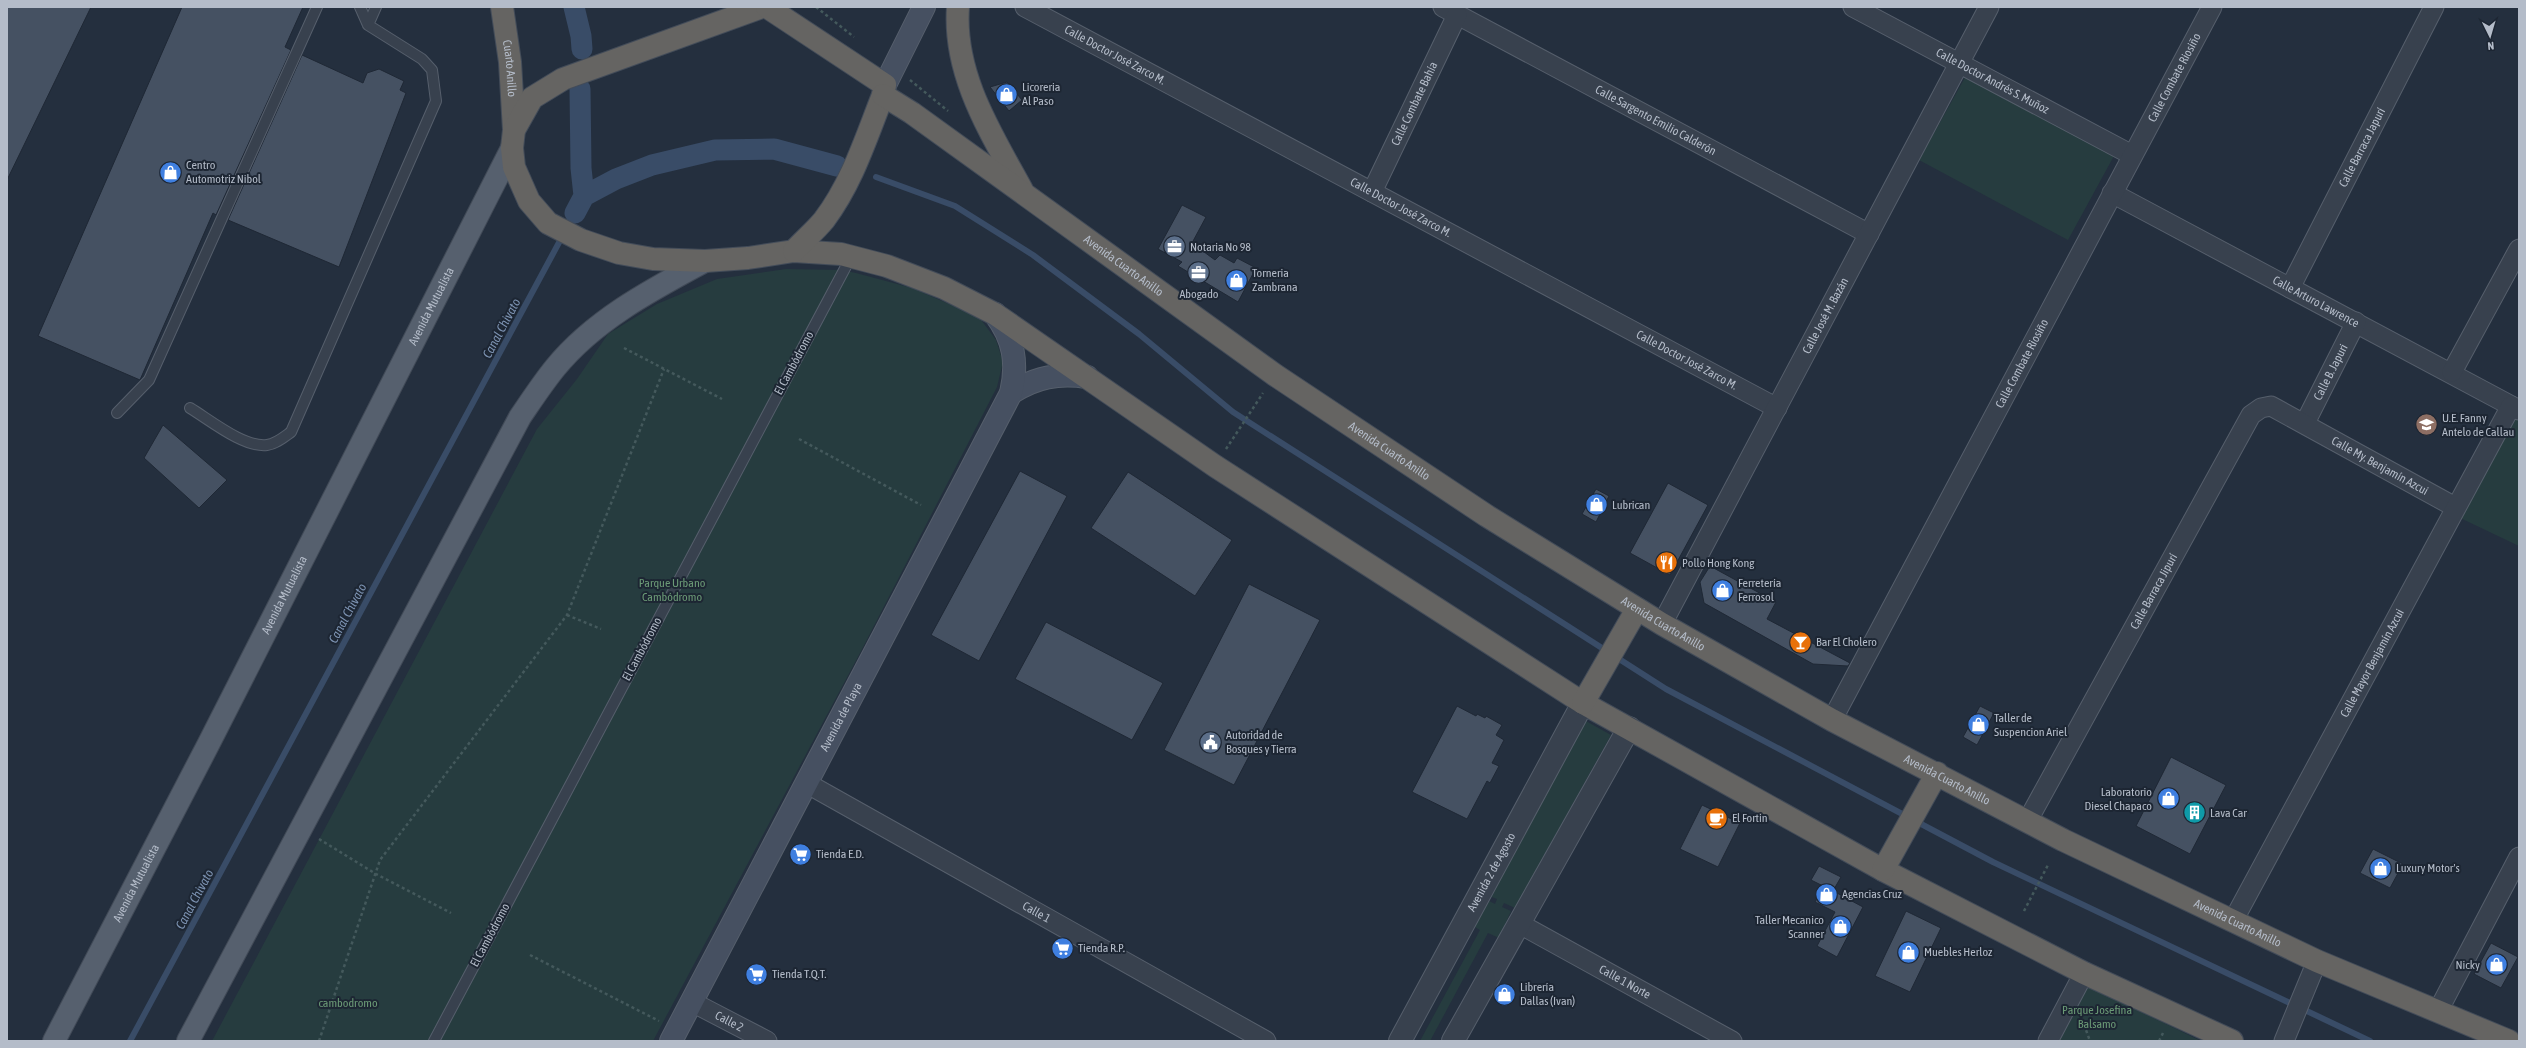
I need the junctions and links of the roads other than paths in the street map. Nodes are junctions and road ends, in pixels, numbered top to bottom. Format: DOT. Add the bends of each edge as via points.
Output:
graph roads {
  1 [pos="317,7"];
  2 [pos="360,7"];
  3 [pos="376,7"];
  4 [pos="502,7"];
  5 [pos="924,7"];
  6 [pos="958,7"];
  7 [pos="1025,7"];
  8 [pos="1853,7"];
  9 [pos="1989,7"];
  10 [pos="2212,7"];
  11 [pos="2434,7"];
  12 [pos="772,8"];
  13 [pos="1450,11"];
  14 [pos="368,25"];
  15 [pos="1960,63"];
  16 [pos="884,90"];
  17 [pos="513,139"];
  18 [pos="2132,155"];
  19 [pos="1372,192"];
  20 [pos="2112,193"];
  21 [pos="1026,196"];
  22 [pos="1869,234"];
  23 [pos="2519,249"];
  24 [pos="794,251"];
  25 [pos="851,257"];
  26 [pos="705,261"];
  27 [pos="2290,288"];
  28 [pos="996,314"];
  29 [pos="2356,322"];
  30 [pos="2452,372"];
  31 [pos="1086,377"];
  32 [pos="1011,393"];
  33 [pos="190,408"];
  34 [pos="1777,408"];
  35 [pos="2515,408"];
  36 [pos="117,413"];
  37 [pos="2305,423"];
  38 [pos="2455,506"];
  39 [pos="1632,618"];
  40 [pos="1662,624"];
  41 [pos="1583,703"];
  42 [pos="1832,720"];
  43 [pos="1628,728"];
  44 [pos="1932,781"];
  45 [pos="808,784"];
  46 [pos="2028,820"];
  47 [pos="2519,857"];
  48 [pos="1888,862"];
  49 [pos="2233,921"];
  50 [pos="1518,923"];
  51 [pos="2317,961"];
  52 [pos="2084,973"];
  53 [pos="692,1002"];
  54 [pos="2438,1011"];
  55 [pos="674,1036"];
  56 [pos="2286,1037"];
  57 [pos="54,1041"];
  58 [pos="188,1041"];
  59 [pos="434,1041"];
  60 [pos="767,1041"];
  61 [pos="1266,1041"];
  62 [pos="1400,1041"];
  63 [pos="1453,1041"];
  64 [pos="1732,1041"];
  65 [pos="2048,1041"];
  66 [pos="2232,1041"];
  67 [pos="2509,1041"];
  1 -- 36 [label="lane" via="149,380"];
  2 -- 14 [label="lane"];
  3 -- 14 [label="lane"];
  4 -- 17 [label="highway, Cuarto Anillo" via="510,62"];
  5 -- 16 [label="main road"];
  6 -- 21 [label="highway" via="960,47 968,84 983,119"];
  7 -- 19 [label="street, Calle Doctor José Zarco M."];
  8 -- 15 [label="street, Calle Doctor Andrés S. Muñoz"];
  9 -- 15 [label="street, Calle José M. Bazán"];
  10 -- 18 [label="street, Calle Combate Riosiño"];
  11 -- 27 [label="street, Calle Barraca Japurí"];
  12 -- 16 [label="highway, Avenida Cuarto Anillo"];
  12 -- 17 [label="highway" via="563,80 532,98"];
  13 -- 19 [label="street, Calle Combate Bahía"];
  13 -- 22 [label="street, Calle Sargento Emilio Calderón"];
  14 -- 33 [label="lane" via="422,59 432,70 436,102 291,432 281,440 268,445 251,444"];
  15 -- 18 [label="street, Calle Doctor Andrés S. Muñoz"];
  15 -- 22 [label="street, Calle José M. Bazán"];
  16 -- 21 [label="highway, Avenida Cuarto Anillo"];
  16 -- 24 [label="highway" via="844,189 823,221"];
  17 -- 26 [label="highway, Cuarto Anillo" via="514,167 520,184 529,202 548,223 580,240 619,253 653,260"];
  17 -- 57 [label="main road, Avenida Mutualista" via="208,745"];
  18 -- 20 [label="street, Calle Combate Riosiño"];
  19 -- 34 [label="street, Calle Doctor José Zarco M."];
  20 -- 27 [label="street, Calle Arturo Lawrence"];
  20 -- 42 [label="street, Calle Combate Riosiño"];
  21 -- 39 [label="highway, Avenida Cuarto Anillo" via="1275,374"];
  22 -- 34 [label="street, Calle José M. Bazán"];
  23 -- 30 [label="street"];
  24 -- 25 [label="highway"];
  24 -- 26 [label="highway, Cuarto Anillo"];
  25 -- 28 [label="highway" via="887,266 944,288"];
  25 -- 59 [label="lane, El Cambódromo"];
  26 -- 58 [label="main road" via="640,296 599,325 556,367 520,417"];
  27 -- 29 [label="street, Calle Arturo Lawrence"];
  28 -- 31 [label="highway"];
  28 -- 32 [label="main road, Avenida de Playa" via="1010,338 1014,351"];
  29 -- 30 [label="street, Calle Arturo Lawrence"];
  29 -- 37 [label="street, Calle B. Japuri"];
  30 -- 35 [label="street, Calle Arturo Lawrence"];
  31 -- 32 [label="main road" via="1050,376 1024,384"];
  31 -- 41 [label="highway" via="1214,466"];
  32 -- 45 [label="main road, Avenida de Playa"];
  34 -- 40 [label="street, Calle José M. Bazán"];
  35 -- 38 [label="street, Calle Mayor Benjamín Azcui"];
  37 -- 38 [label="street, Calle My. Benjamín Azcui"];
  37 -- 46 [label="street, Calle Barraca Jipurí" via="2271,406 2261,408 2251,415"];
  38 -- 49 [label="street, Calle Mayor Benjamín Azcui"];
  39 -- 40 [label="highway, Avenida Cuarto Anillo"];
  39 -- 41 [label="highway"];
  40 -- 42 [label="highway, Avenida Cuarto Anillo"];
  41 -- 43 [label="highway"];
  41 -- 62 [label="street, Avenida 2 de Agosto"];
  42 -- 44 [label="highway, Avenida Cuarto Anillo"];
  43 -- 48 [label="highway"];
  43 -- 50 [label="street"];
  44 -- 46 [label="highway, Avenida Cuarto Anillo"];
  44 -- 48 [label="highway"];
  45 -- 53 [label="main road, Avenida de Playa"];
  45 -- 61 [label="street, Calle 1"];
  46 -- 49 [label="highway, Avenida Cuarto Anillo" via="2063,840"];
  47 -- 54 [label="street"];
  48 -- 52 [label="highway"];
  49 -- 51 [label="highway, Avenida Cuarto Anillo"];
  50 -- 63 [label="street"];
  50 -- 64 [label="street, Calle 1 Norte"];
  51 -- 54 [label="highway, Avenida Cuarto Anillo"];
  51 -- 56 [label="street"];
  52 -- 65 [label="street"];
  52 -- 66 [label="highway"];
  53 -- 55 [label="main road, Avenida de Playa"];
  53 -- 60 [label="street, Calle 2"];
  54 -- 67 [label="highway, Avenida Cuarto Anillo"];
}
